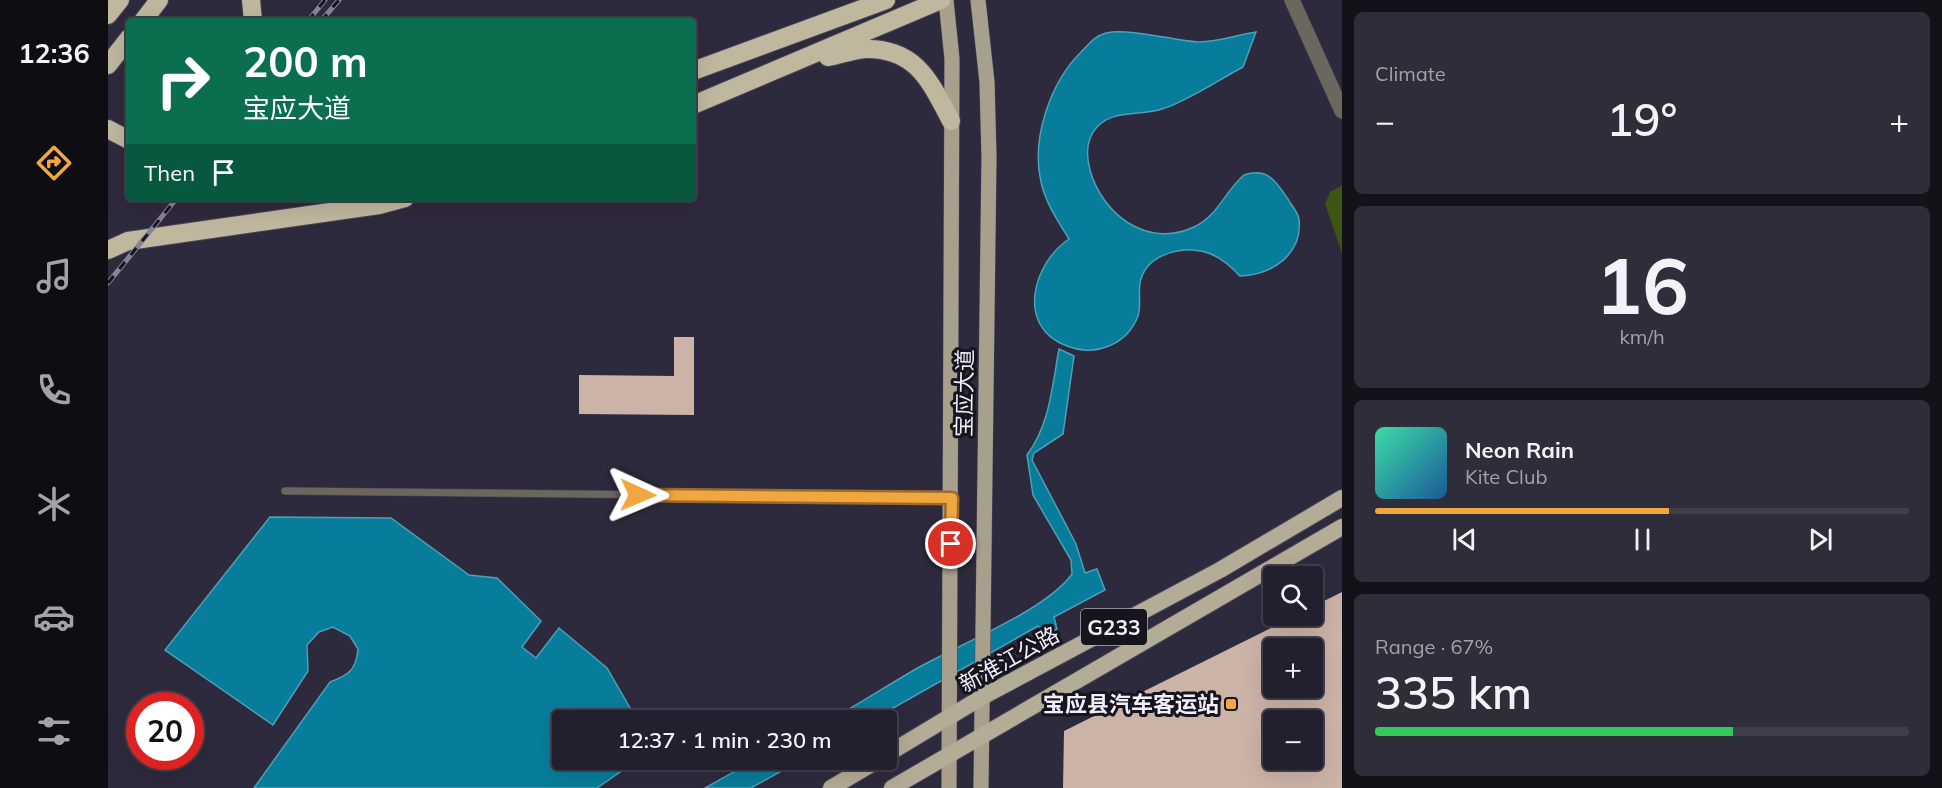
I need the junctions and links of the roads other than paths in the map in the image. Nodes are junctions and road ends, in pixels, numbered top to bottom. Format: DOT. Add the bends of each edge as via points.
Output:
graph roads {
  1 [pos="120,0"];
  2 [pos="159,0"];
  3 [pos="250,0"];
  4 [pos="941,0"];
  5 [pos="946,0"];
  6 [pos="978,0"];
  7 [pos="1292,0"];
  8 [pos="878,2"];
  9 [pos="108,15"];
  10 [pos="145,18"];
  11 [pos="253,18"];
  12 [pos="126,42"];
  13 [pos="791,63"];
  14 [pos="108,65"];
  15 [pos="696,70"];
  16 [pos="696,104"];
  17 [pos="1342,111"];
  18 [pos="108,117"];
  19 [pos="951,121"];
  20 [pos="126,126"];
  21 [pos="108,129"];
  22 [pos="126,138"];
  23 [pos="395,201"];
  24 [pos="108,250"];
  25 [pos="285,491"];
  26 [pos="952,498"];
  27 [pos="1342,498"];
  28 [pos="1342,527"];
  29 [pos="984,696"];
  30 [pos="951,718"];
  31 [pos="982,735"];
  32 [pos="897,749"];
  33 [pos="950,756"];
  34 [pos="861,770"];
  35 [pos="831,788"];
  36 [pos="892,788"];
  37 [pos="949,788"];
  38 [pos="981,788"];
  1 -- 9 [label="highway"];
  2 -- 10 [label="highway"];
  3 -- 11 [label="highway"];
  4 -- 13 [label="highway"];
  5 -- 19 [label="main road, 宝应大道" via="952,59"];
  6 -- 29 [label="main road, 宝应大道" via="987,82 989,157"];
  7 -- 17 [label="street"];
  8 -- 15 [label="highway"];
  12 -- 14 [label="highway"];
  13 -- 16 [label="highway"];
  13 -- 19 [label="highway" via="863,49 902,56 916,64 930,80"];
  18 -- 20 [label="highway"];
  19 -- 26 [label="main road, 宝应大道"];
  21 -- 22 [label="highway"];
  23 -- 24 [label="highway" via="128,241"];
  25 -- 26 [label="lane"];
  26 -- 30 [label="main road, 宝应大道"];
  27 -- 29 [label="highway, 新淮江公路 / G233" via="1220,570"];
  28 -- 31 [label="highway, G233"];
  29 -- 30 [label="highway, 新淮江公路 / G233"];
  29 -- 31 [label="main road, 宝应大道"];
  30 -- 32 [label="highway, 新淮江公路 / G233"];
  30 -- 33 [label="main road, 宝应大道"];
  31 -- 33 [label="highway, G233"];
  31 -- 38 [label="main road, 宝应大道"];
  33 -- 36 [label="highway, G233"];
  33 -- 37 [label="main road, 宝应大道"];
  34 -- 35 [label="highway"];
}
